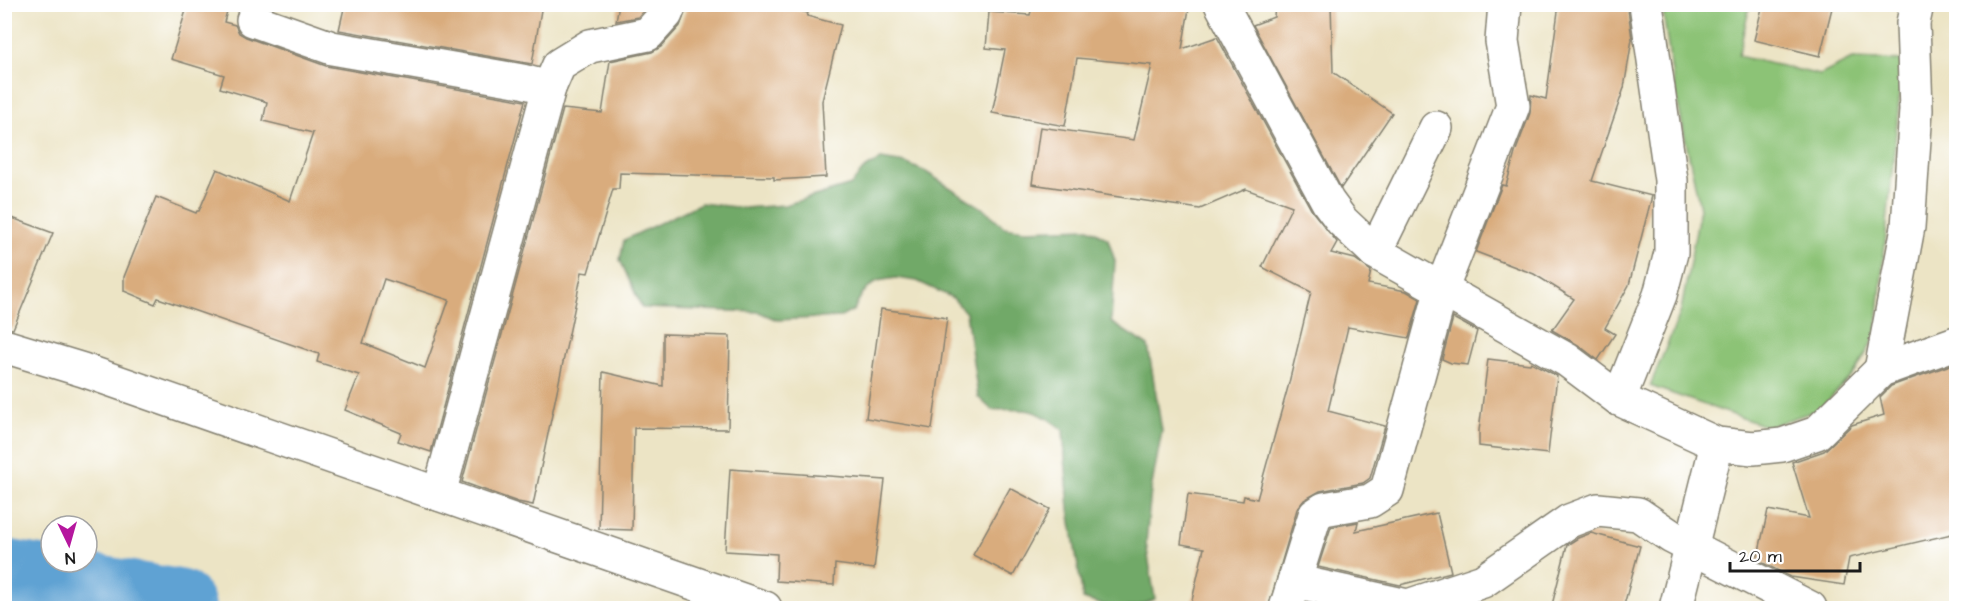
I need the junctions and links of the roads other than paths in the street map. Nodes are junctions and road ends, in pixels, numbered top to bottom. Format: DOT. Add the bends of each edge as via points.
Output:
graph roads {
  1 [pos="670,4"];
  2 [pos="1221,4"];
  3 [pos="1504,4"];
  4 [pos="1646,4"];
  5 [pos="1917,4"];
  6 [pos="253,20"];
  7 [pos="549,88"];
  8 [pos="1436,128"];
  9 [pos="1375,252"];
  10 [pos="1442,288"];
  11 [pos="4,346"];
  12 [pos="1955,349"];
  13 [pos="1881,370"];
  14 [pos="1619,399"];
  15 [pos="1717,444"];
  16 [pos="439,494"];
  17 [pos="1692,546"];
  18 [pos="1290,595"];
  19 [pos="765,609"];
  20 [pos="1676,609"];
  21 [pos="1810,609"];
  1 -- 7 [label="street" via="648,34 590,46 558,65"];
  2 -- 9 [label="street" via="1329,202 1342,222"];
  3 -- 10 [label="street" via="1502,41 1514,104"];
  4 -- 14 [label="street" via="1671,180 1671,253 1660,295"];
  5 -- 13 [label="street" via="1913,23 1916,110 1908,227"];
  6 -- 7 [label="street" via="332,48"];
  7 -- 16 [label="street"];
  8 -- 9 [label="street"];
  9 -- 10 [label="street"];
  10 -- 14 [label="street" via="1567,360"];
  10 -- 18 [label="street" via="1388,490 1370,501 1324,509 1316,515"];
  11 -- 16 [label="street"];
  12 -- 13 [label="street"];
  13 -- 15 [label="street" via="1817,433 1782,445 1753,448"];
  14 -- 15 [label="street"];
  15 -- 17 [label="street"];
  16 -- 19 [label="street"];
  17 -- 18 [label="street" via="1638,514 1598,510 1569,521 1483,581 1408,606"];
  17 -- 20 [label="street"];
  17 -- 21 [label="street"];
}
